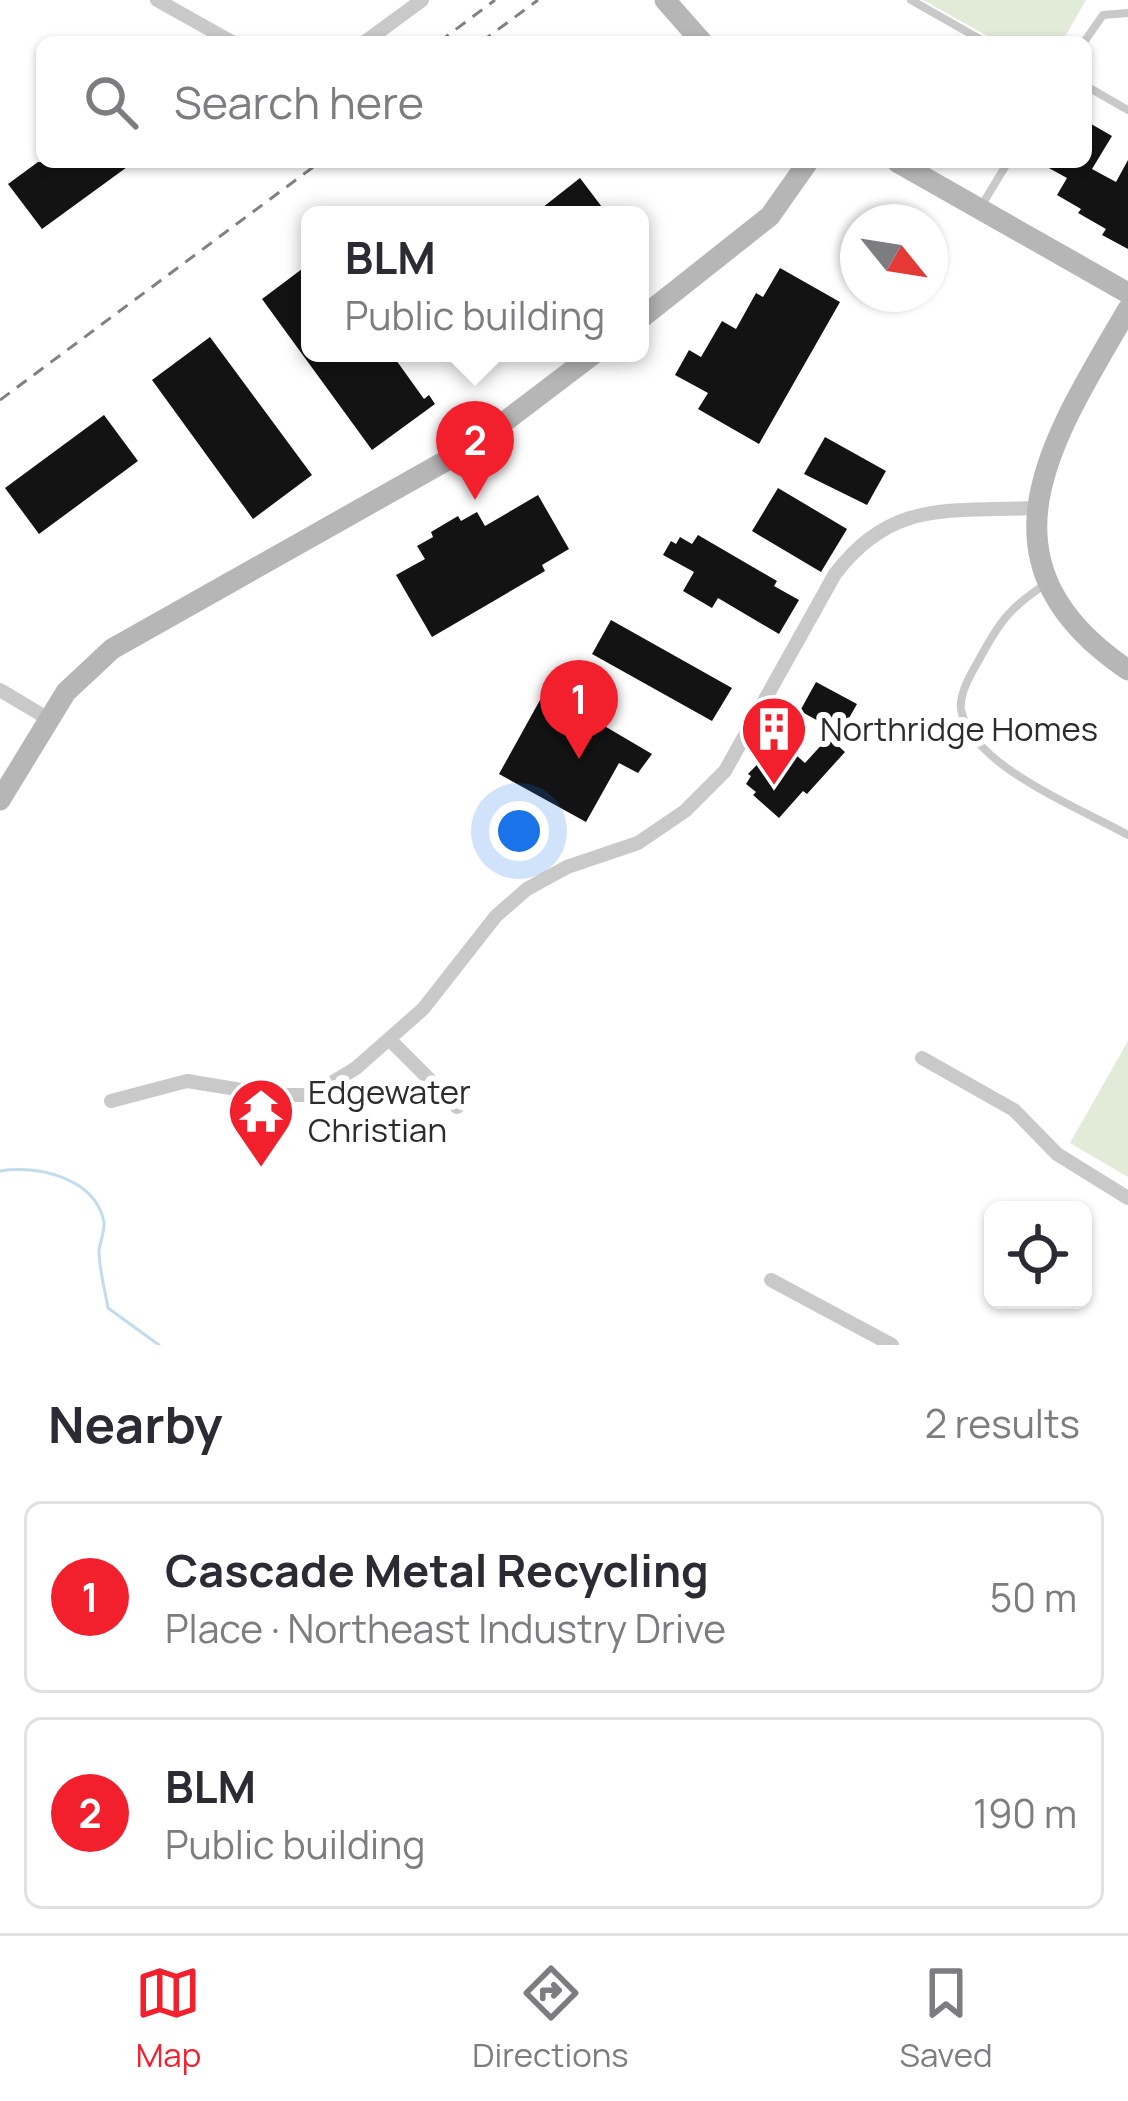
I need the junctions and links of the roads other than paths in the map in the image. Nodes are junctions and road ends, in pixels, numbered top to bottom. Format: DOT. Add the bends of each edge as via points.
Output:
graph roads {
  1 [pos="157,0"];
  2 [pos="422,0"];
  3 [pos="664,0"];
  4 [pos="911,0"];
  5 [pos="1128,13"];
  6 [pos="221,36"];
  7 [pos="372,36"];
  8 [pos="697,36"];
  9 [pos="974,36"];
  10 [pos="1088,36"];
  11 [pos="1092,89"];
  12 [pos="1128,110"];
  13 [pos="804,168"];
  14 [pos="908,168"];
  15 [pos="1004,168"];
  16 [pos="980,209"];
  17 [pos="1128,293"];
  18 [pos="1128,309"];
  19 [pos="649,312"];
  20 [pos="584,362"];
  21 [pos="1035,508"];
  22 [pos="1048,582"];
  23 [pos="1128,670"];
  24 [pos="0,690"];
  25 [pos="47,718"];
  26 [pos="0,800"];
  27 [pos="1128,835"];
  28 [pos="390,1040"];
  29 [pos="922,1058"];
  30 [pos="111,1101"];
  31 [pos="457,1107"];
  32 [pos="1128,1198"];
  33 [pos="771,1280"];
  34 [pos="892,1345"];
  1 -- 6 [label="street"];
  2 -- 7 [label="street"];
  3 -- 8 [label="street"];
  4 -- 9 [label="lane"];
  5 -- 10 [label="lane" via="1103,15"];
  11 -- 12 [label="lane"];
  13 -- 19 [label="street" via="770,216"];
  14 -- 16 [label="street"];
  15 -- 16 [label="lane"];
  16 -- 17 [label="street"];
  18 -- 21 [label="street" via="1049,454"];
  20 -- 25 [label="street" via="474,445 112,649"];
  21 -- 22 [label="street"];
  21 -- 28 [label="street" via="911,516 857,546 725,771 638,843 527,889"];
  22 -- 23 [label="street" via="1085,639"];
  22 -- 27 [label="lane" via="1010,608 960,706 988,757"];
  24 -- 25 [label="street"];
  25 -- 26 [label="street"];
  28 -- 30 [label="street" via="313,1095 187,1081"];
  28 -- 31 [label="street"];
  29 -- 32 [label="street" via="1014,1110 1058,1154"];
  33 -- 34 [label="street"];
}
